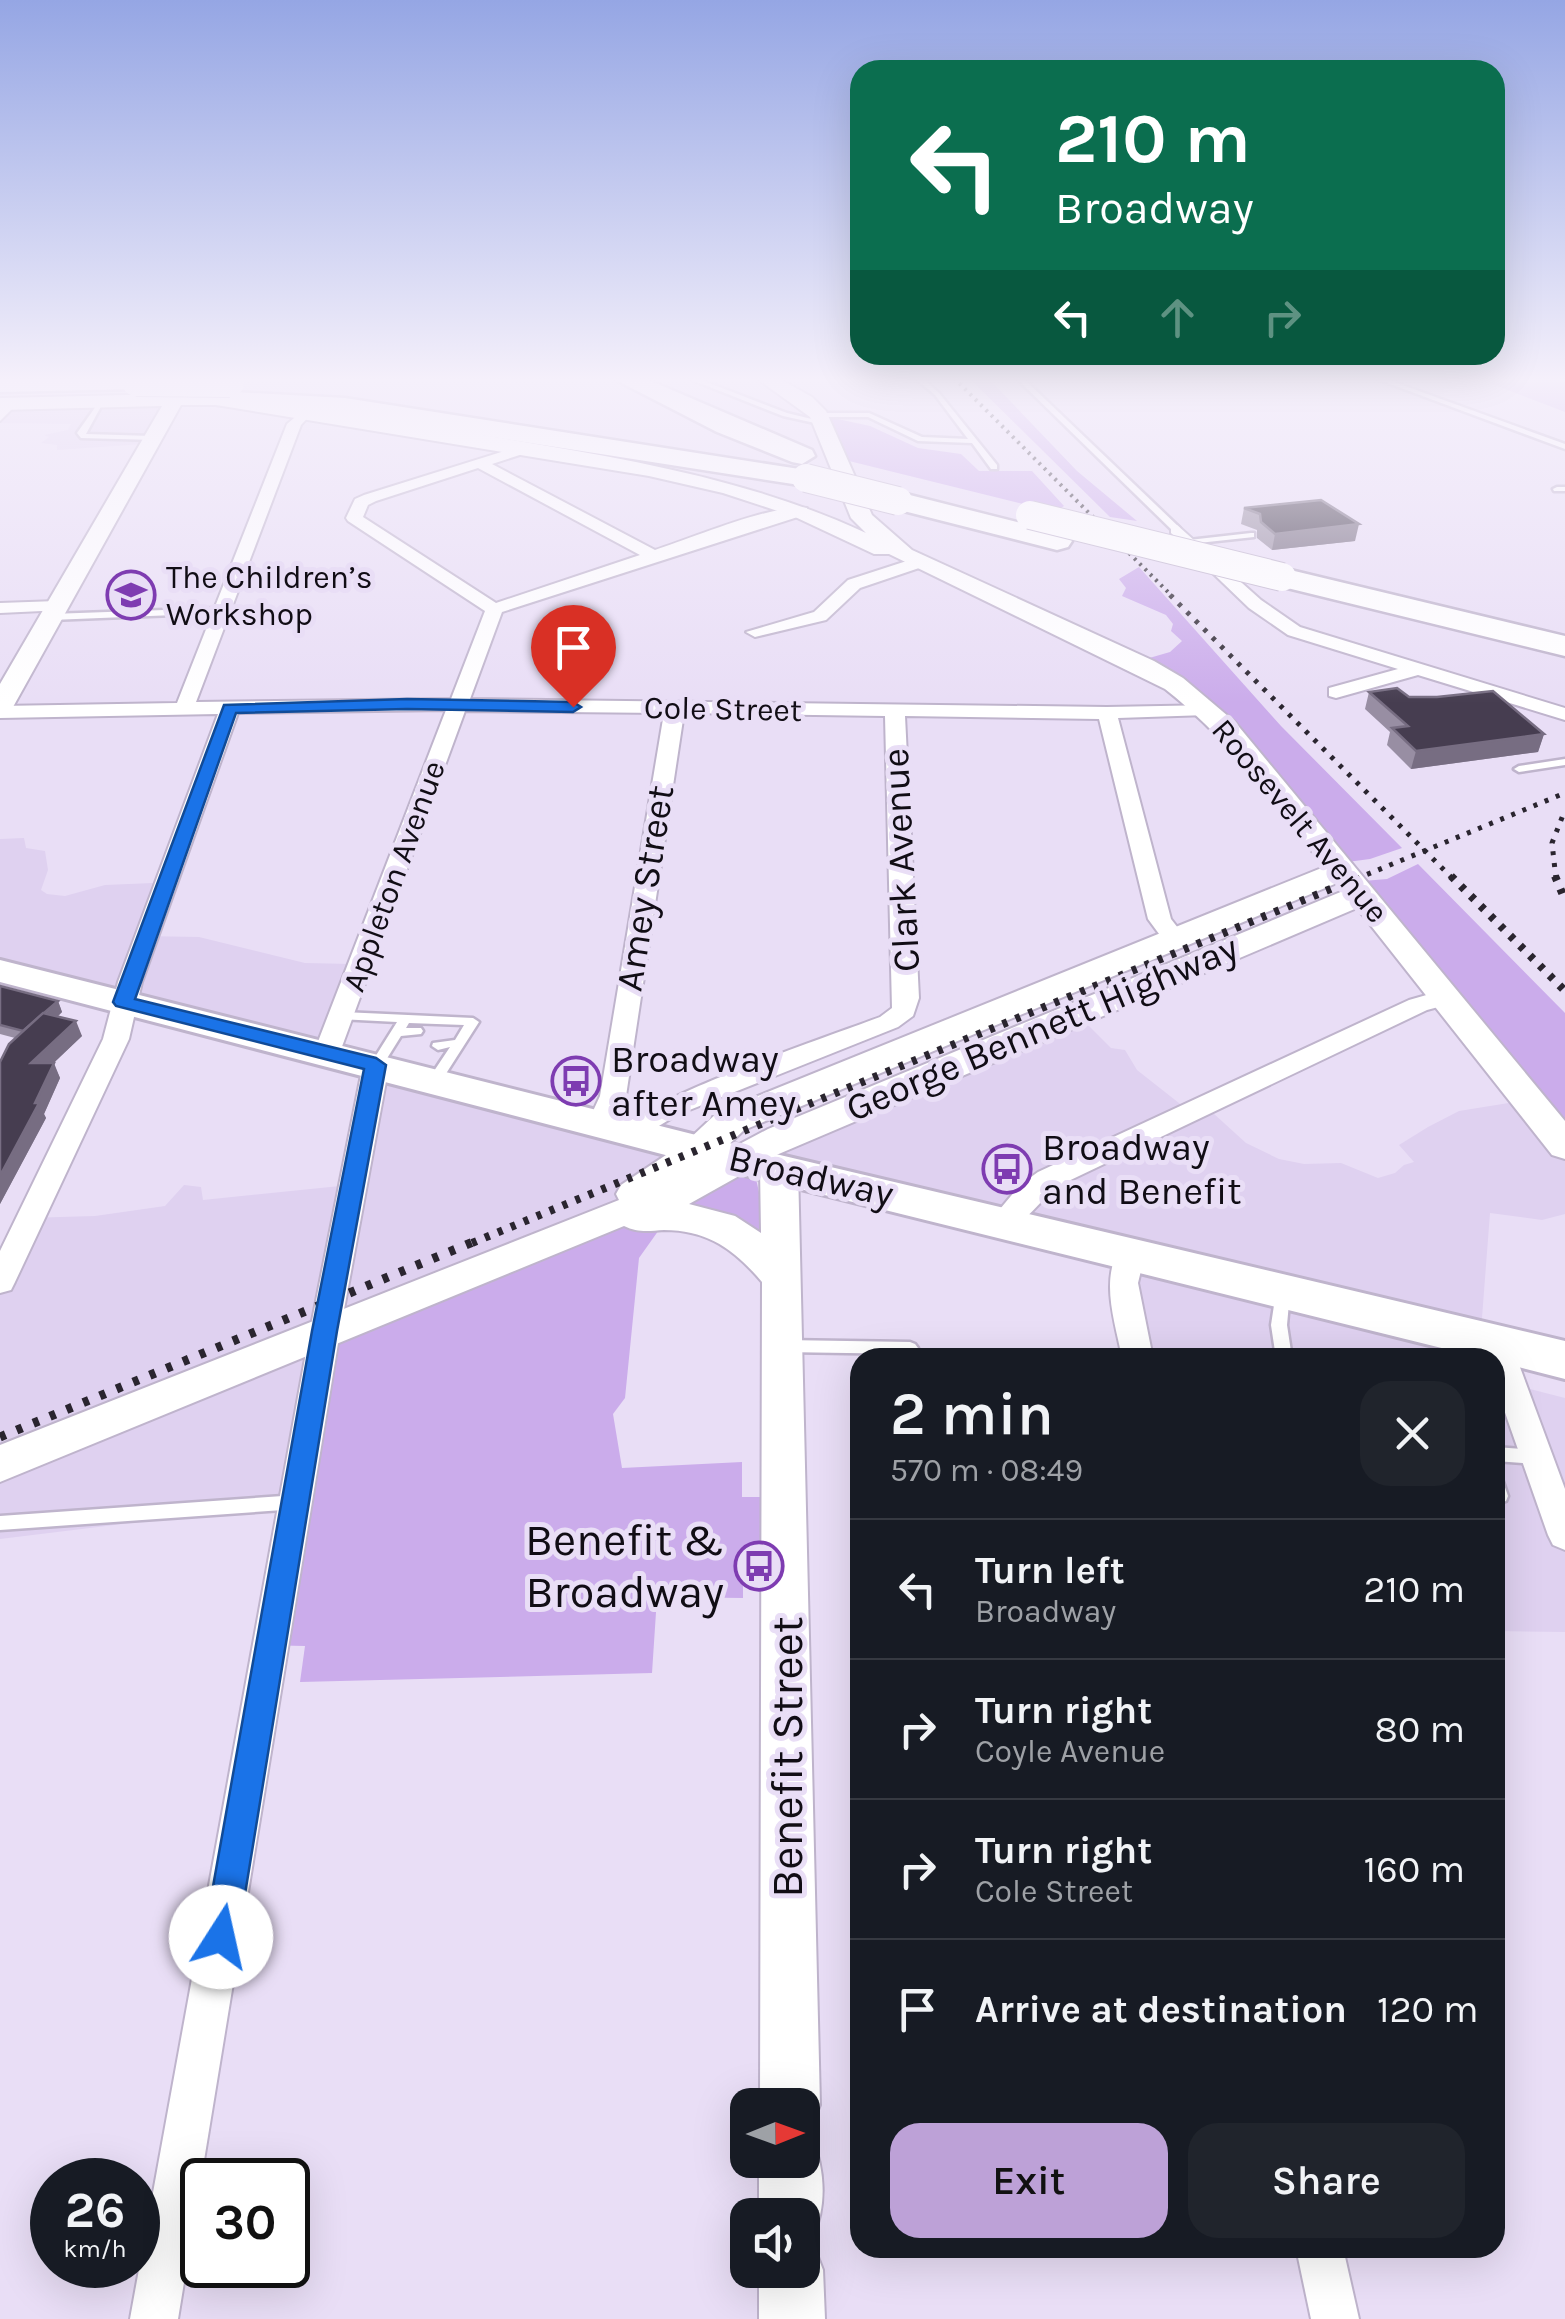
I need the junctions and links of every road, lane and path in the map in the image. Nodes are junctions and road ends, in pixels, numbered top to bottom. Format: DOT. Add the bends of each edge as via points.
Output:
graph roads {
  1 [pos="125,486"];
  2 [pos="270,486"];
  3 [pos="410,486"];
  4 [pos="522,486"];
  5 [pos="719,486"];
  6 [pos="849,486"];
  7 [pos="857,486"];
  8 [pos="915,486"];
  9 [pos="1131,486"];
  10 [pos="857,506"];
  11 [pos="802,511"];
  12 [pos="1251,535"];
  13 [pos="1183,536"];
  14 [pos="655,557"];
  15 [pos="912,558"];
  16 [pos="1293,590"];
  17 [pos="0,608"];
  18 [pos="494,608"];
  19 [pos="221,611"];
  20 [pos="54,612"];
  21 [pos="755,632"];
  22 [pos="1565,646"];
  23 [pos="1565,668"];
  24 [pos="1418,669"];
  25 [pos="1336,692"];
  26 [pos="457,705"];
  27 [pos="230,708"];
  28 [pos="675,708"];
  29 [pos="184,709"];
  30 [pos="1207,709"];
  31 [pos="0,710"];
  32 [pos="895,711"];
  33 [pos="1106,713"];
  34 [pos="1565,714"];
  35 [pos="1565,762"];
  36 [pos="1518,770"];
  37 [pos="1353,882"];
  38 [pos="1173,937"];
  39 [pos="0,971"];
  40 [pos="1444,998"];
  41 [pos="124,1002"];
  42 [pos="335,1034"];
  43 [pos="402,1037"];
  44 [pos="445,1050"];
  45 [pos="617,1128"];
  46 [pos="1565,1146"];
  47 [pos="738,1159"];
  48 [pos="605,1218"];
  49 [pos="1004,1221"];
  50 [pos="1130,1254"];
  51 [pos="783,1280"];
  52 [pos="0,1282"];
  53 [pos="1283,1292"];
  54 [pos="325,1331"];
  55 [pos="1496,1343"];
  56 [pos="784,1346"];
  57 [pos="910,1348"];
  58 [pos="1136,1348"];
  59 [pos="1282,1348"];
  60 [pos="1498,1348"];
  61 [pos="1565,1360"];
  62 [pos="1505,1369"];
  63 [pos="1505,1455"];
  64 [pos="1535,1457"];
  65 [pos="0,1464"];
  66 [pos="298,1502"];
  67 [pos="0,1524"];
  68 [pos="1565,1535"];
  69 [pos="790,2088"];
  70 [pos="1322,2258"];
  71 [pos="791,2288"];
  72 [pos="154,2319"];
  73 [pos="792,2319"];
  74 [pos="1335,2319"];
  1 -- 20 [label="street"];
  2 -- 19 [label="street"];
  3 -- 18 [label="street" via="370,498 356,510 357,523"];
  4 -- 14 [label="street"];
  5 -- 11 [label="street"];
  6 -- 10 [label="street, Roosevelt Avenue"];
  7 -- 16 [label="highway, bridge" via="1057,541"];
  8 -- 16 [label="highway, bridge"];
  9 -- 13 [label="lane"];
  10 -- 11 [label="street"];
  10 -- 15 [label="street, Roosevelt Avenue" via="873,530"];
  11 -- 14 [label="street"];
  11 -- 15 [label="street"];
  12 -- 13 [label="lane"];
  13 -- 24 [label="street" via="1279,623"];
  14 -- 18 [label="street"];
  15 -- 21 [label="street" via="854,584 820,616"];
  15 -- 30 [label="street, Roosevelt Avenue" via="1145,666"];
  16 -- 22 [label="highway"];
  16 -- 23 [label="highway"];
  17 -- 20 [label="street"];
  18 -- 26 [label="street, Appleton Avenue"];
  19 -- 20 [label="lane"];
  19 -- 29 [label="street"];
  20 -- 31 [label="street"];
  24 -- 25 [label="street"];
  24 -- 34 [label="street"];
  26 -- 27 [label="street, Cole Street"];
  26 -- 28 [label="street, Cole Street"];
  26 -- 42 [label="street, Appleton Avenue"];
  27 -- 29 [label="street, Cole Street"];
  27 -- 41 [label="street"];
  28 -- 32 [label="street, Cole Street"];
  28 -- 45 [label="street, Amey Street" via="614,1096"];
  29 -- 31 [label="street, Cole Street"];
  30 -- 33 [label="street, Cole Street"];
  30 -- 37 [label="street, Roosevelt Avenue"];
  32 -- 33 [label="street, Cole Street"];
  32 -- 45 [label="street, Clark Avenue" via="904,1011"];
  33 -- 38 [label="street" via="1160,920"];
  35 -- 36 [label="lane"];
  37 -- 38 [label="street, George Bennett Highway"];
  37 -- 40 [label="street, Roosevelt Avenue"];
  37 -- 47 [label="street, George Bennett Highway"];
  38 -- 47 [label="street, George Bennett Highway" via="731,1121"];
  39 -- 41 [label="main road, Broadway"];
  40 -- 46 [label="street, Roosevelt Avenue"];
  40 -- 49 [label="street" via="1048,1179"];
  41 -- 42 [label="main road, Broadway"];
  41 -- 52 [label="street" via="116,1039"];
  42 -- 43 [label="main road, Broadway"];
  42 -- 43 [label="lane"];
  43 -- 44 [label="main road, Broadway"];
  43 -- 44 [label="lane" via="473,1022"];
  43 -- 54 [label="street"];
  44 -- 45 [label="main road, Broadway"];
  45 -- 47 [label="main road, Broadway"];
  47 -- 48 [label="street, George Bennett Highway" via="691,1188"];
  47 -- 49 [label="main road, Broadway"];
  47 -- 51 [label="street, Benefit Street"];
  48 -- 51 [label="street" via="675,1217 724,1225 760,1250"];
  48 -- 54 [label="street, George Bennett Highway"];
  49 -- 50 [label="main road, Broadway"];
  50 -- 53 [label="main road, Broadway"];
  50 -- 58 [label="street" via="1123,1283"];
  51 -- 56 [label="street, Benefit Street"];
  53 -- 55 [label="main road, Broadway"];
  53 -- 59 [label="lane"];
  54 -- 65 [label="street, George Bennett Highway"];
  54 -- 66 [label="street"];
  55 -- 60 [label="street"];
  55 -- 61 [label="main road, Broadway"];
  56 -- 57 [label="lane"];
  56 -- 69 [label="street, Benefit Street"];
  62 -- 64 [label="street"];
  63 -- 64 [label="lane"];
  64 -- 68 [label="street"];
  66 -- 67 [label="lane"];
  66 -- 72 [label="street"];
  70 -- 74 [label="street"];
  71 -- 73 [label="street"];
}
